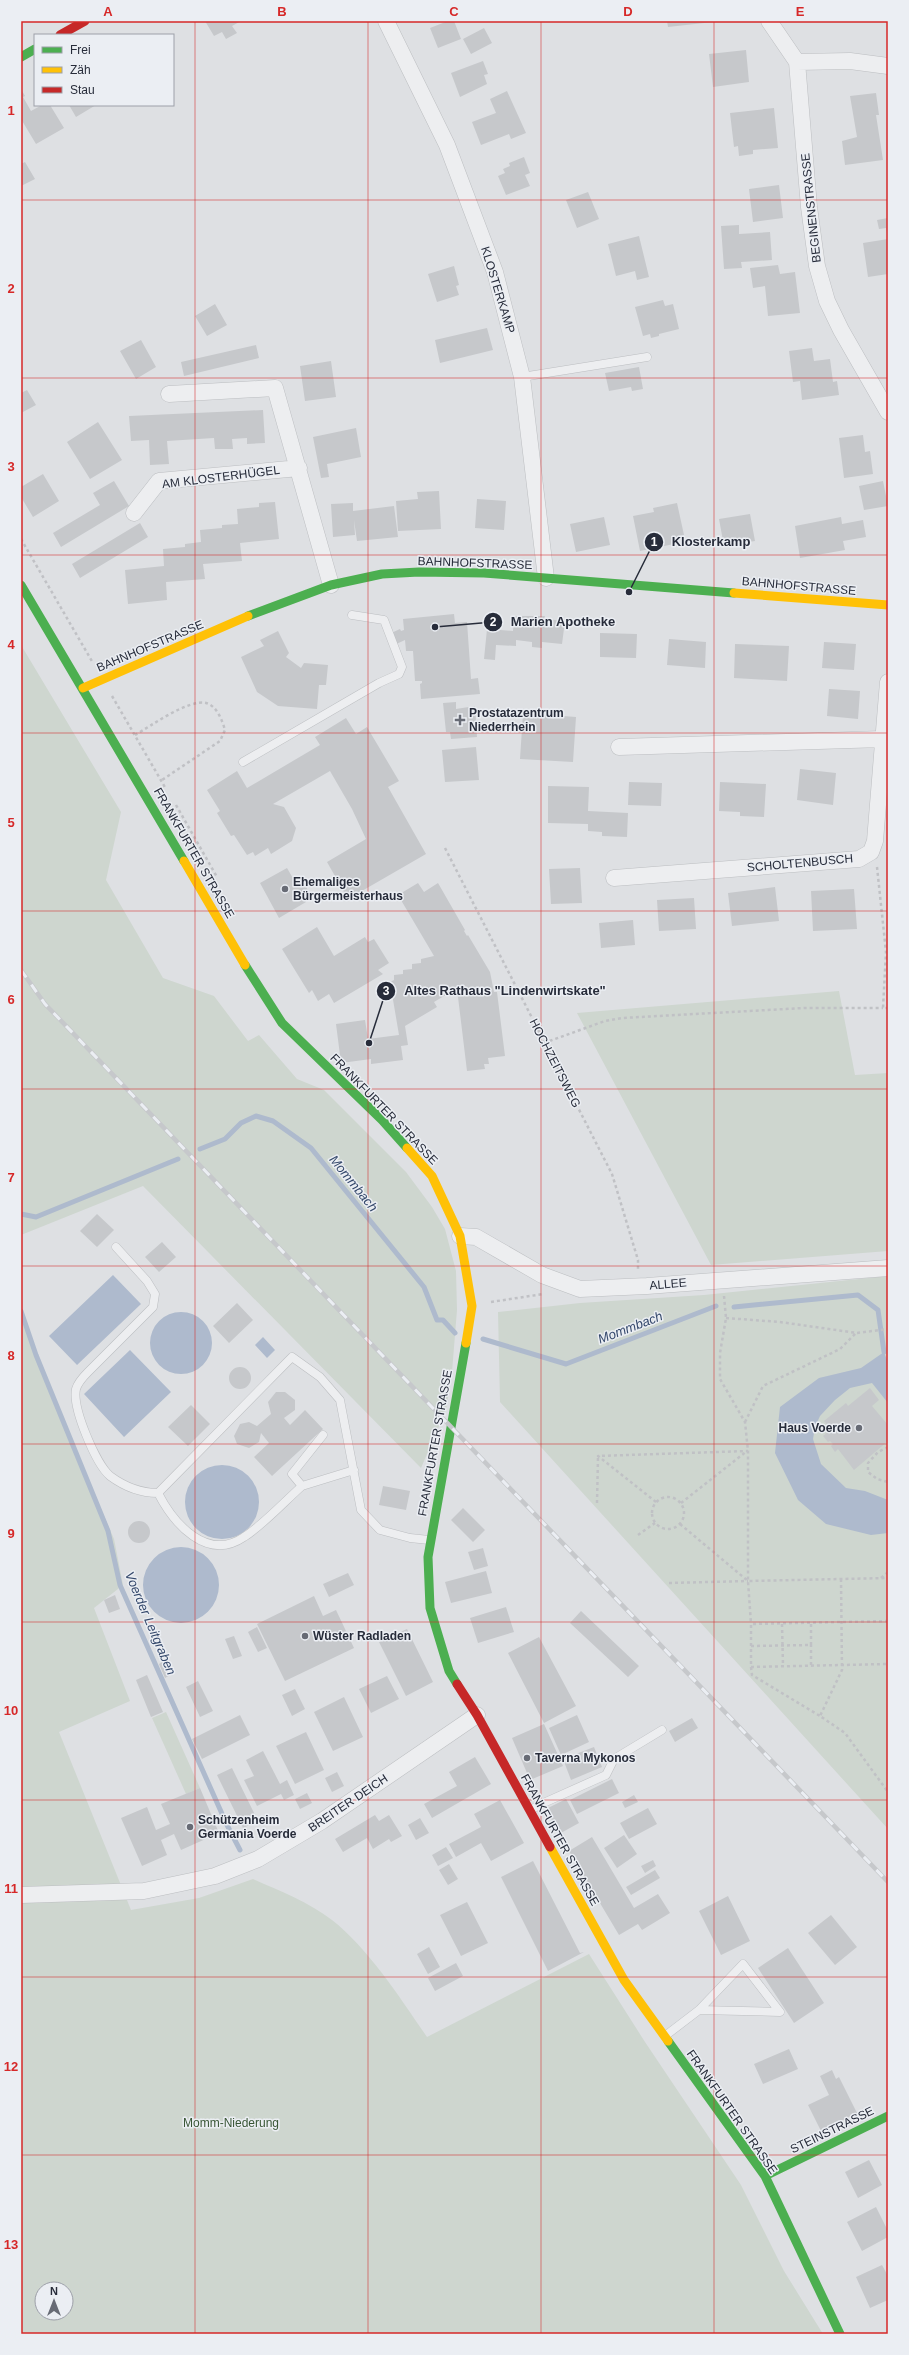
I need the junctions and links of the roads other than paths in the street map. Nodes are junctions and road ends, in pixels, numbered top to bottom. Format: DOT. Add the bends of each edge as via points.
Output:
graph roads {
  1 [pos="85,21"];
  2 [pos="386,21"];
  3 [pos="769,21"];
  4 [pos="62,34"];
  5 [pos="34,50"];
  6 [pos="21,57"];
  7 [pos="798,62"];
  8 [pos="888,66"];
  9 [pos="647,357"];
  10 [pos="522,377"];
  11 [pos="169,394"];
  12 [pos="888,412"];
  13 [pos="298,468"];
  14 [pos="134,513"];
  15 [pos="546,578"];
  16 [pos="21,585"];
  17 [pos="331,585"];
  18 [pos="888,605"];
  19 [pos="352,615"];
  20 [pos="888,682"];
  21 [pos="83,688"];
  22 [pos="883,739"];
  23 [pos="619,747"];
  24 [pos="243,762"];
  25 [pos="614,878"];
  26 [pos="460,1236"];
  27 [pos="116,1246"];
  28 [pos="888,1268"];
  29 [pos="324,1436"];
  30 [pos="354,1470"];
  31 [pos="302,1486"];
  32 [pos="158,1493"];
  33 [pos="430,1540"];
  34 [pos="477,1715"];
  35 [pos="662,1730"];
  36 [pos="530,1811"];
  37 [pos="21,1895"];
  38 [pos="699,2010"];
  39 [pos="664,2037"];
  40 [pos="888,2116"];
  41 [pos="765,2176"];
  42 [pos="840,2334"];
  1 -- 4 [label="main road"];
  2 -- 10 [label="street, KLOSTERKAMP" via="447,145 495,272"];
  3 -- 7 [label="street"];
  5 -- 6 [label="main road"];
  7 -- 8 [label="street" via="850,61"];
  7 -- 12 [label="street, BEGINENSTRASSE" via="809,207 817,266 841,330"];
  9 -- 10 [label="lane"];
  10 -- 15 [label="street, KLOSTERKAMP"];
  11 -- 13 [label="street, AM KLOSTERHÜGEL" via="275,388"];
  13 -- 14 [label="street, AM KLOSTERHÜGEL" via="159,481"];
  13 -- 17 [label="street, AM KLOSTERHÜGEL"];
  15 -- 17 [label="main road, BAHNHOFSTRASSE" via="419,572 382,574"];
  15 -- 18 [label="main road, BAHNHOFSTRASSE"];
  16 -- 21 [label="main road, FRANKFURTER STRASSE"];
  17 -- 21 [label="main road, BAHNHOFSTRASSE" via="271,606"];
  19 -- 24 [label="lane" via="384,620 402,667 399,674"];
  20 -- 22 [label="street"];
  21 -- 26 [label="main road, FRANKFURTER STRASSE" via="251,975 282,1023 382,1120 432,1176"];
  22 -- 23 [label="street"];
  22 -- 25 [label="street, SCHOLTENBUSCH" via="875,841 871,852 859,859"];
  26 -- 28 [label="street, ALLEE" via="476,1237 542,1275 580,1289"];
  26 -- 33 [label="main road, FRANKFURTER STRASSE" via="472,1306"];
  27 -- 32 [label="lane" via="155,1294 153,1307 79,1381 76,1389 77,1411 88,1440 109,1475 128,1488 145,1493"];
  29 -- 31 [label="lane" via="292,1474"];
  30 -- 31 [label="lane"];
  30 -- 32 [label="lane" via="340,1400 320,1377 292,1357"];
  30 -- 33 [label="lane" via="361,1510 380,1530"];
  31 -- 32 [label="lane" via="244,1538 223,1544 198,1541 186,1532 167,1510"];
  33 -- 34 [label="main road, FRANKFURTER STRASSE" via="430,1608 449,1671"];
  34 -- 36 [label="main road, FRANKFURTER STRASSE"];
  34 -- 37 [label="street, BREITER DEICH" via="322,1821 251,1862 215,1876 144,1891"];
  35 -- 36 [label="lane" via="614,1759 606,1775"];
  36 -- 39 [label="main road, FRANKFURTER STRASSE" via="624,1980"];
  38 -- 38 [label="lane" via="743,1964 780,2012 758,2012"];
  38 -- 39 [label="lane"];
  39 -- 41 [label="main road, FRANKFURTER STRASSE"];
  40 -- 41 [label="main road, STEINSTRASSE"];
  41 -- 42 [label="main road, FRANKFURTER STRASSE"];
}
